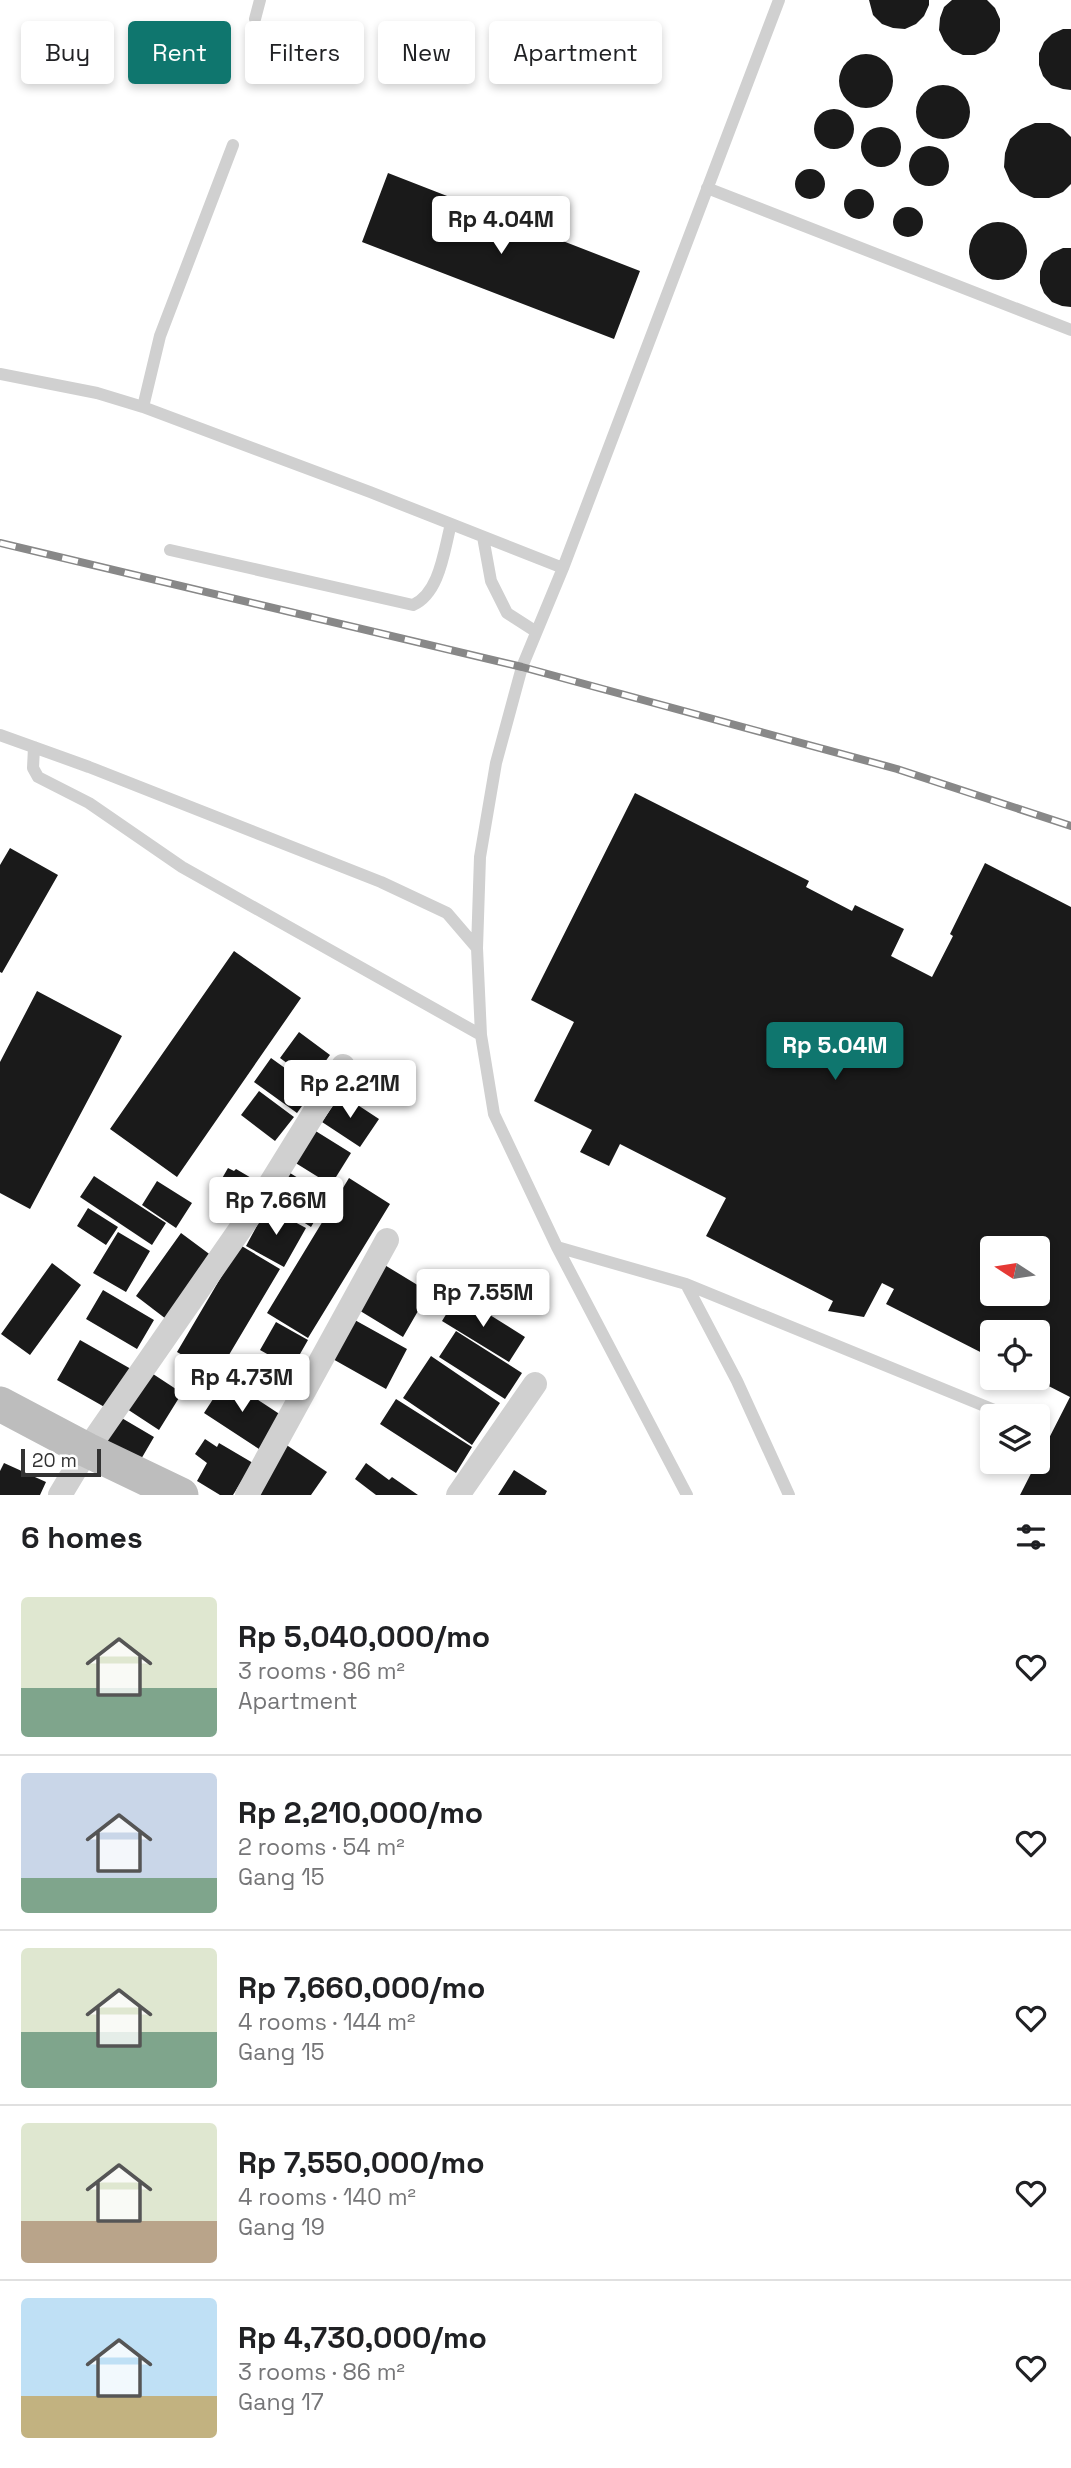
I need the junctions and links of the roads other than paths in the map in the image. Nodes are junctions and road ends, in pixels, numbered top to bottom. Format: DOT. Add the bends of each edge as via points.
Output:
graph roads {
  1 [pos="260,0"];
  2 [pos="779,0"];
  3 [pos="256,19"];
  4 [pos="233,145"];
  5 [pos="707,188"];
  6 [pos="1071,330"];
  7 [pos="0,374"];
  8 [pos="144,407"];
  9 [pos="451,524"];
  10 [pos="483,537"];
  11 [pos="170,550"];
  12 [pos="563,568"];
  13 [pos="535,631"];
  14 [pos="0,735"];
  15 [pos="34,747"];
  16 [pos="477,948"];
  17 [pos="481,1035"];
  18 [pos="343,1066"];
  19 [pos="387,1240"];
  20 [pos="557,1247"];
  21 [pos="686,1284"];
  22 [pos="535,1384"];
  23 [pos="980,1404"];
  24 [pos="3,1406"];
  25 [pos="87,1450"];
  26 [pos="60,1495"];
  27 [pos="181,1495"];
  28 [pos="247,1495"];
  29 [pos="457,1495"];
  30 [pos="687,1495"];
  31 [pos="789,1495"];
  1 -- 3 [label="lane"];
  2 -- 5 [label="lane"];
  4 -- 8 [label="lane" via="160,336"];
  5 -- 6 [label="lane"];
  5 -- 12 [label="lane"];
  7 -- 8 [label="lane"];
  8 -- 9 [label="lane"];
  9 -- 10 [label="lane"];
  9 -- 11 [label="lane" via="436,580 423,601 413,605"];
  10 -- 12 [label="lane"];
  10 -- 13 [label="lane" via="491,581 506,613"];
  12 -- 13 [label="lane"];
  13 -- 16 [label="lane" via="496,763 480,857"];
  14 -- 15 [label="lane"];
  15 -- 16 [label="lane" via="381,882 447,912"];
  15 -- 17 [label="lane" via="33,768 38,777 89,803 182,867"];
  16 -- 17 [label="lane"];
  17 -- 20 [label="lane" via="494,1114"];
  18 -- 25 [label="street" via="259,1202"];
  19 -- 28 [label="street"];
  20 -- 21 [label="lane"];
  20 -- 30 [label="lane"];
  21 -- 23 [label="lane"];
  21 -- 31 [label="lane"];
  22 -- 29 [label="street"];
  24 -- 25 [label="main road"];
  25 -- 26 [label="street"];
  25 -- 27 [label="main road"];
}
